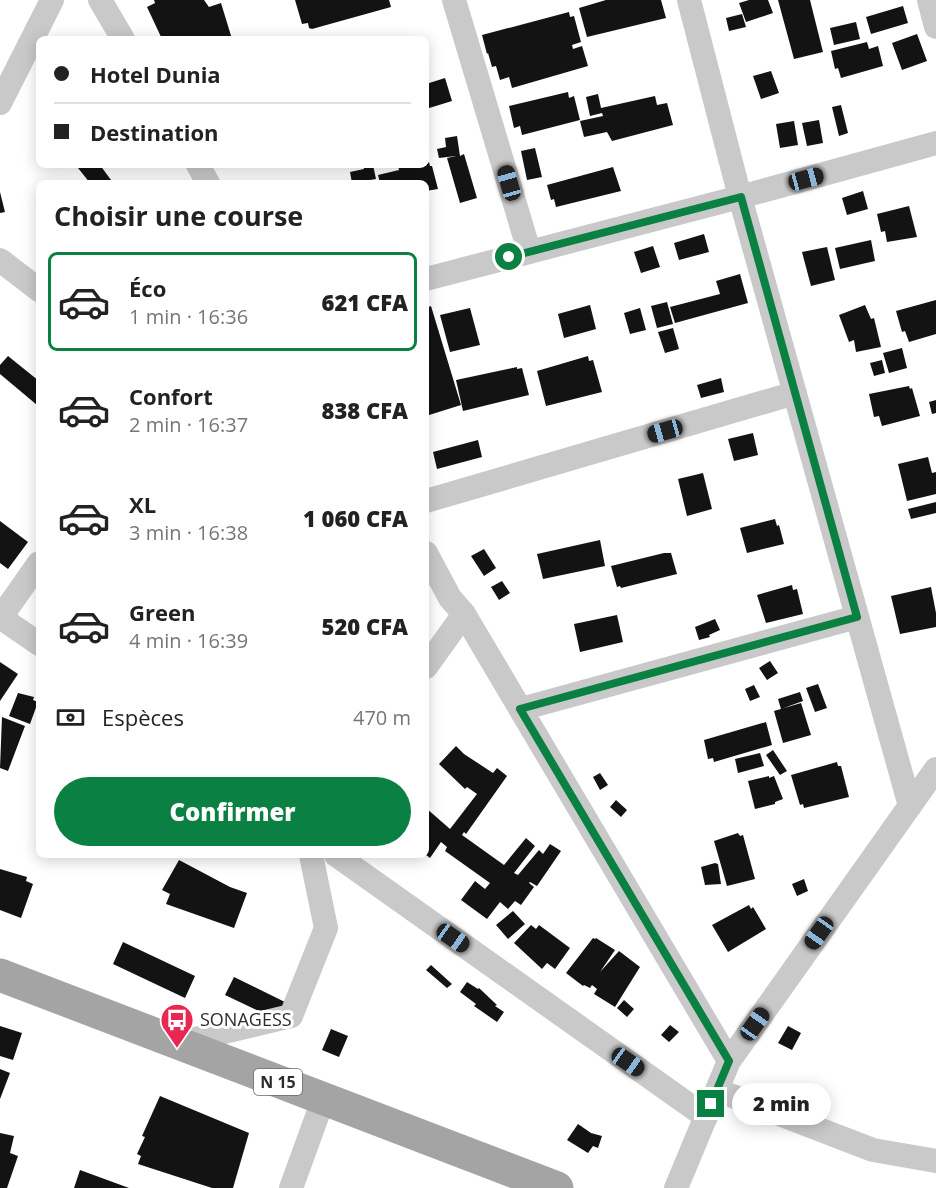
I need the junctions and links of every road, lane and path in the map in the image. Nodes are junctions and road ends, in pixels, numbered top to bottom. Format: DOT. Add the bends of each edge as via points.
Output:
graph roads {
  1 [pos="52,0"];
  2 [pos="100,0"];
  3 [pos="454,0"];
  4 [pos="689,0"];
  5 [pos="929,0"];
  6 [pos="936,27"];
  7 [pos="121,36"];
  8 [pos="0,104"];
  9 [pos="936,142"];
  10 [pos="741,197"];
  11 [pos="529,251"];
  12 [pos="0,260"];
  13 [pos="429,278"];
  14 [pos="36,288"];
  15 [pos="795,393"];
  16 [pos="429,500"];
  17 [pos="429,559"];
  18 [pos="36,566"];
  19 [pos="429,587"];
  20 [pos="457,606"];
  21 [pos="0,617"];
  22 [pos="857,617"];
  23 [pos="36,642"];
  24 [pos="429,661"];
  25 [pos="520,709"];
  26 [pos="936,769"];
  27 [pos="910,806"];
  28 [pos="312,858"];
  29 [pos="340,858"];
  30 [pos="0,975"];
  31 [pos="178,1043"];
  32 [pos="729,1061"];
  33 [pos="717,1090"];
  34 [pos="323,1100"];
  35 [pos="706,1117"];
  36 [pos="936,1161"];
  37 [pos="291,1188"];
  38 [pos="557,1188"];
  39 [pos="676,1188"];
  1 -- 8 [label="street"];
  2 -- 7 [label="street"];
  3 -- 11 [label="street"];
  4 -- 10 [label="street"];
  5 -- 6 [label="street"];
  9 -- 10 [label="street"];
  10 -- 11 [label="street"];
  10 -- 15 [label="street"];
  11 -- 13 [label="street"];
  12 -- 14 [label="street"];
  15 -- 16 [label="street"];
  15 -- 22 [label="street"];
  17 -- 20 [label="street"];
  18 -- 21 [label="street"];
  19 -- 20 [label="street"];
  20 -- 24 [label="street"];
  20 -- 25 [label="street"];
  21 -- 23 [label="street"];
  22 -- 25 [label="street"];
  22 -- 27 [label="street"];
  25 -- 32 [label="street"];
  26 -- 27 [label="street"];
  27 -- 32 [label="street"];
  28 -- 31 [label="street" via="326,928 291,1016"];
  29 -- 35 [label="street"];
  30 -- 31 [label="main road, N 15"];
  31 -- 34 [label="main road, N 15"];
  32 -- 33 [label="street"];
  33 -- 35 [label="street"];
  33 -- 36 [label="street" via="873,1150"];
  34 -- 37 [label="street"];
  34 -- 38 [label="main road, N 15"];
  35 -- 39 [label="street"];
}
